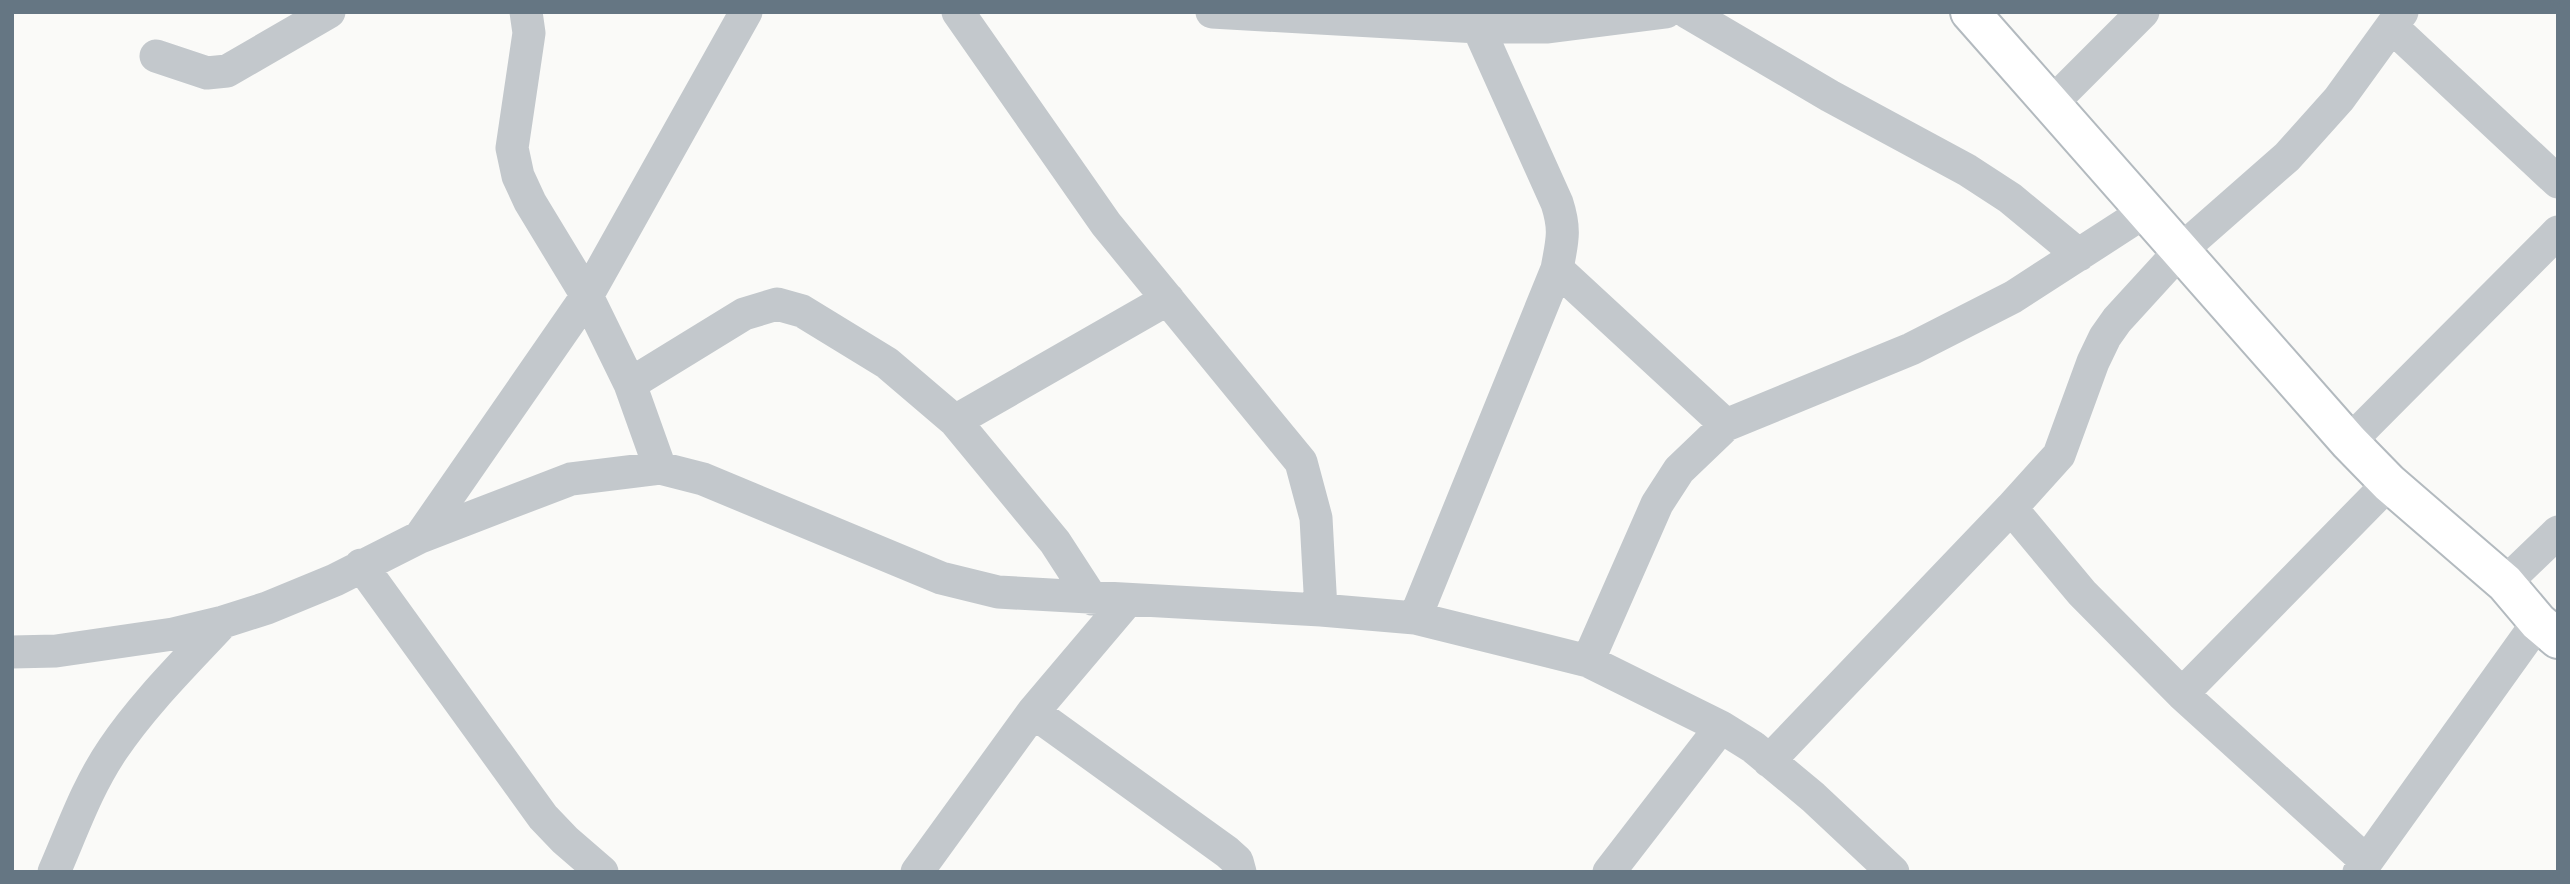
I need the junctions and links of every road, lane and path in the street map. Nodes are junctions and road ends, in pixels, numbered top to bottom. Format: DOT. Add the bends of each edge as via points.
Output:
graph roads {
  1 [pos="329,12"];
  2 [pos="526,12"];
  3 [pos="746,12"];
  4 [pos="958,12"];
  5 [pos="1212,12"];
  6 [pos="1666,12"];
  7 [pos="1687,12"];
  8 [pos="1970,12"];
  9 [pos="2143,12"];
  10 [pos="2397,20"];
  11 [pos="1478,27"];
  12 [pos="156,56"];
  13 [pos="2052,103"];
  14 [pos="2558,182"];
  15 [pos="2146,211"];
  16 [pos="2558,232"];
  17 [pos="2180,251"];
  18 [pos="2079,255"];
  19 [pos="1557,269"];
  20 [pos="587,296"];
  21 [pos="1168,299"];
  22 [pos="630,384"];
  23 [pos="955,421"];
  24 [pos="1726,425"];
  25 [pos="2349,442"];
  26 [pos="660,468"];
  27 [pos="2389,483"];
  28 [pos="2011,508"];
  29 [pos="2558,532"];
  30 [pos="420,537"];
  31 [pos="361,565"];
  32 [pos="2505,583"];
  33 [pos="1092,599"];
  34 [pos="1128,601"];
  35 [pos="1321,610"];
  36 [pos="1415,618"];
  37 [pos="223,622"];
  38 [pos="2548,630"];
  39 [pos="12,652"];
  40 [pos="1588,661"];
  41 [pos="2182,694"];
  42 [pos="1033,712"];
  43 [pos="1721,727"];
  44 [pos="1769,761"];
  45 [pos="2362,867"];
  46 [pos="54,872"];
  47 [pos="602,872"];
  48 [pos="917,872"];
  49 [pos="1240,872"];
  50 [pos="1609,872"];
  51 [pos="1893,872"];
  1 -- 12 [label="street" via="227,71 207,73"];
  2 -- 20 [label="street" via="529,33 512,148 516,167 530,202"];
  3 -- 20 [label="street"];
  4 -- 21 [label="street" via="1106,224"];
  5 -- 11 [label="street"];
  6 -- 11 [label="street" via="1548,27"];
  7 -- 18 [label="street" via="1978,177"];
  8 -- 13 [label="street"];
  9 -- 13 [label="street"];
  10 -- 14 [label="street"];
  10 -- 17 [label="street" via="2339,99 2287,157"];
  11 -- 19 [label="street" via="1557,203 1564,225"];
  13 -- 15 [label="street"];
  15 -- 17 [label="street"];
  15 -- 18 [label="street"];
  16 -- 25 [label="street"];
  17 -- 25 [label="street"];
  17 -- 28 [label="street" via="2105,337 2059,455"];
  18 -- 24 [label="street" via="2013,297 1911,348"];
  19 -- 24 [label="street"];
  19 -- 36 [label="street"];
  20 -- 22 [label="street"];
  20 -- 30 [label="street"];
  21 -- 23 [label="street"];
  21 -- 35 [label="street" via="1301,462 1316,518"];
  22 -- 23 [label="street" via="744,314 777,304 802,311 887,363"];
  22 -- 26 [label="street"];
  23 -- 33 [label="street" via="1055,542"];
  24 -- 40 [label="street" via="1679,470 1657,504"];
  25 -- 27 [label="street"];
  26 -- 30 [label="street" via="572,480"];
  26 -- 33 [label="street" via="704,479 942,578 998,592"];
  27 -- 32 [label="street"];
  27 -- 41 [label="street"];
  28 -- 41 [label="street" via="2082,593"];
  28 -- 44 [label="street"];
  29 -- 32 [label="street"];
  30 -- 31 [label="street"];
  31 -- 37 [label="street" via="335,580"];
  31 -- 47 [label="street" via="543,817"];
  32 -- 38 [label="street"];
  33 -- 34 [label="street"];
  34 -- 35 [label="street"];
  34 -- 42 [label="street"];
  35 -- 36 [label="street"];
  36 -- 40 [label="street"];
  37 -- 39 [label="street" via="108,644"];
  37 -- 46 [label="street" via="112,751 88,792"];
  38 -- 45 [label="street"];
  40 -- 43 [label="street"];
  41 -- 45 [label="street"];
  42 -- 48 [label="street"];
  42 -- 49 [label="street" via="1227,852"];
  43 -- 44 [label="street"];
  43 -- 50 [label="street"];
  44 -- 51 [label="street"];
}
